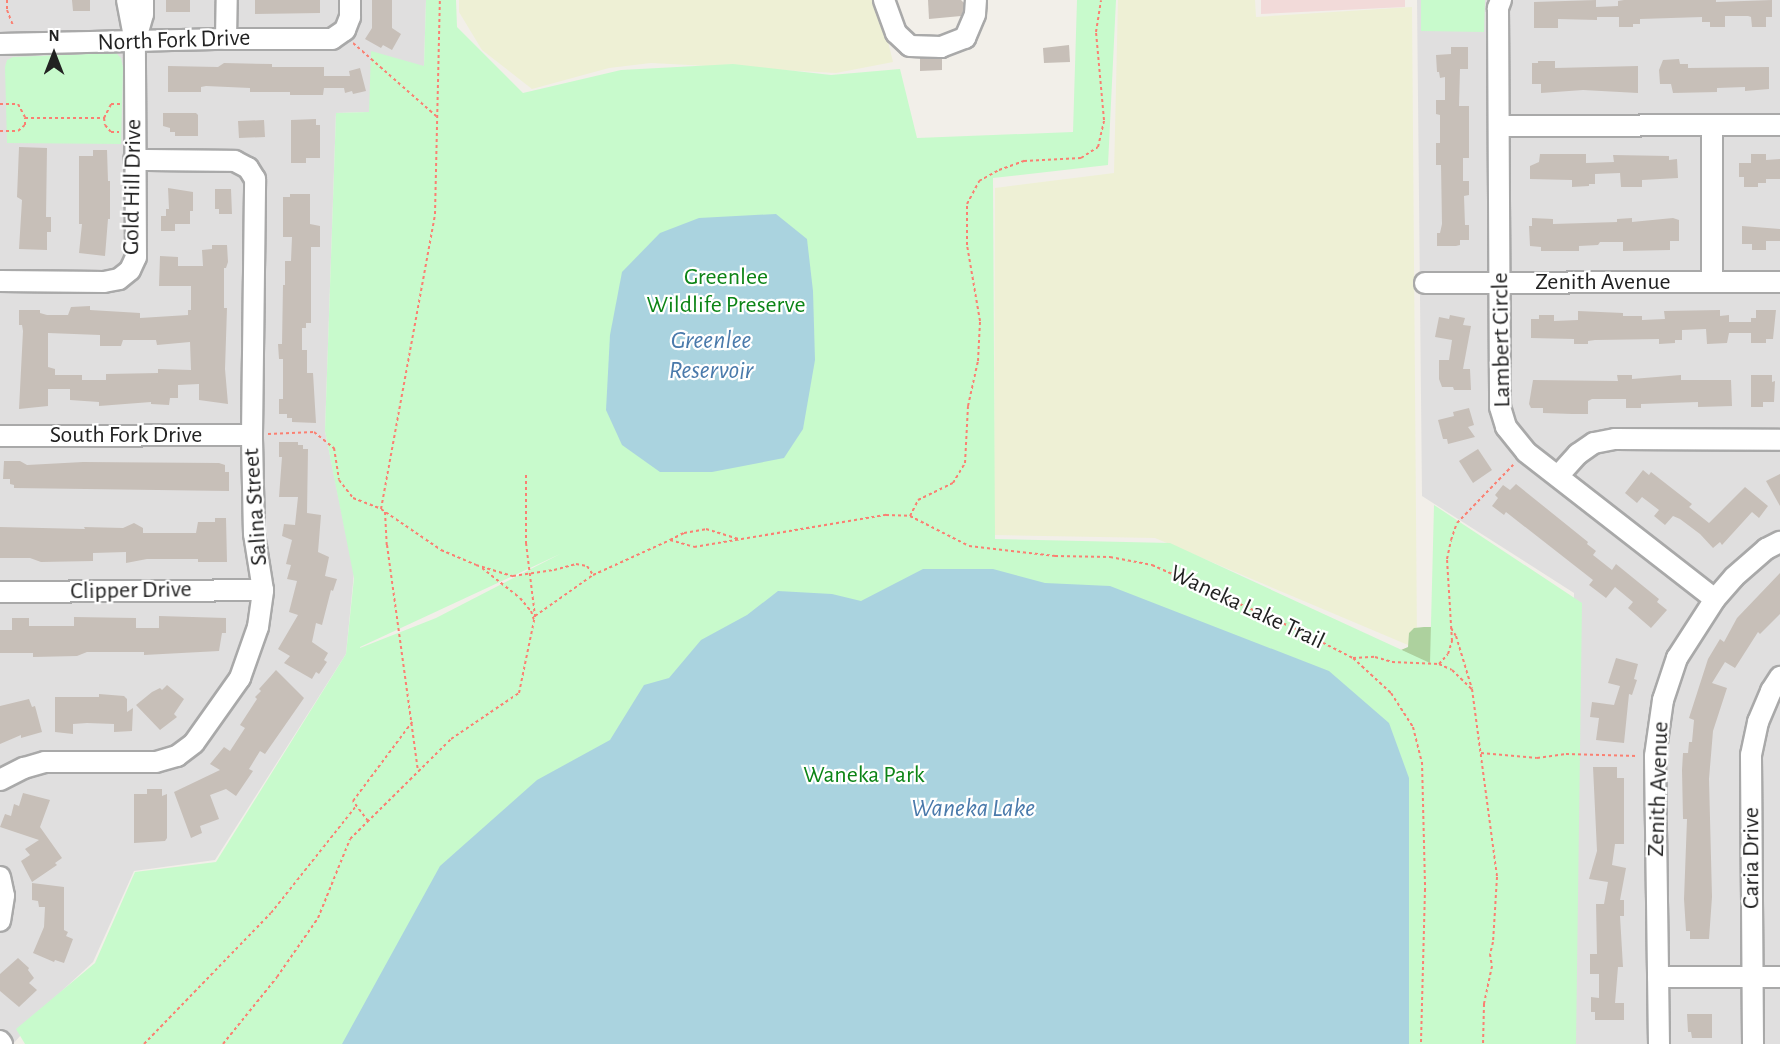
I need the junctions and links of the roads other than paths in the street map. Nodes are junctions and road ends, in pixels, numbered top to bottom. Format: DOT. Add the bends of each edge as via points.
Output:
graph roads {
  1 [pos="127,0"];
  2 [pos="143,0"];
  3 [pos="227,0"];
  4 [pos="350,0"];
  5 [pos="884,0"];
  6 [pos="976,0"];
  7 [pos="1501,0"];
  8 [pos="226,39"];
  9 [pos="135,42"];
  10 [pos="7,44"];
  11 [pos="1780,125"];
  12 [pos="1499,126"];
  13 [pos="1712,126"];
  14 [pos="134,160"];
  15 [pos="0,281"];
  16 [pos="1712,282"];
  17 [pos="1780,282"];
  18 [pos="1425,283"];
  19 [pos="1500,283"];
  20 [pos="252,435"];
  21 [pos="0,436"];
  22 [pos="1780,440"];
  23 [pos="1558,476"];
  24 [pos="1780,542"];
  25 [pos="263,590"];
  26 [pos="0,592"];
  27 [pos="1714,599"];
  28 [pos="1780,677"];
  29 [pos="0,780"];
  30 [pos="0,878"];
  31 [pos="0,921"];
  32 [pos="1753,976"];
  33 [pos="1658,977"];
  34 [pos="1780,977"];
  35 [pos="1659,1044"];
  36 [pos="1753,1044"];
  1 -- 9 [label="street, Gold Hill Drive"];
  2 -- 9 [label="street, Gold Hill Drive"];
  3 -- 8 [label="street"];
  4 -- 8 [label="street, North Fork Drive" via="350,17 344,31 332,39"];
  5 -- 6 [label="street" via="896,33 910,45 941,47 965,38"];
  7 -- 12 [label="street, Lambert Circle"];
  8 -- 9 [label="street, North Fork Drive"];
  9 -- 10 [label="street, North Fork Drive"];
  9 -- 14 [label="street, Gold Hill Drive"];
  11 -- 13 [label="street"];
  12 -- 13 [label="street"];
  12 -- 19 [label="street, Lambert Circle"];
  13 -- 16 [label="street"];
  14 -- 15 [label="street, Gold Hill Drive" via="136,257 130,270 119,279 104,282"];
  14 -- 20 [label="street, Salina Street" via="235,161 248,168 255,179"];
  16 -- 17 [label="street, Zenith Avenue"];
  16 -- 19 [label="street, Zenith Avenue"];
  18 -- 19 [label="street, Zenith Avenue"];
  19 -- 23 [label="street, Lambert Circle" via="1500,407 1506,427 1526,452"];
  20 -- 21 [label="street, South Fork Drive"];
  20 -- 25 [label="street, Salina Street" via="254,534"];
  22 -- 23 [label="street" via="1615,439 1594,443"];
  23 -- 27 [label="street, Lambert Circle"];
  24 -- 27 [label="street, Zenith Avenue" via="1766,549"];
  25 -- 26 [label="street, Clipper Drive"];
  25 -- 29 [label="street, Salina Street" via="258,627 240,678 194,743 177,756 156,762 45,762"];
  27 -- 33 [label="street, Zenith Avenue" via="1677,658 1663,700 1655,756"];
  28 -- 32 [label="street, Caria Drive" via="1758,722 1751,755"];
  30 -- 31 [label="street" via="4,896"];
  32 -- 33 [label="street"];
  32 -- 34 [label="street"];
  32 -- 36 [label="street, Caria Drive"];
  33 -- 35 [label="street, Zenith Avenue"];
}
